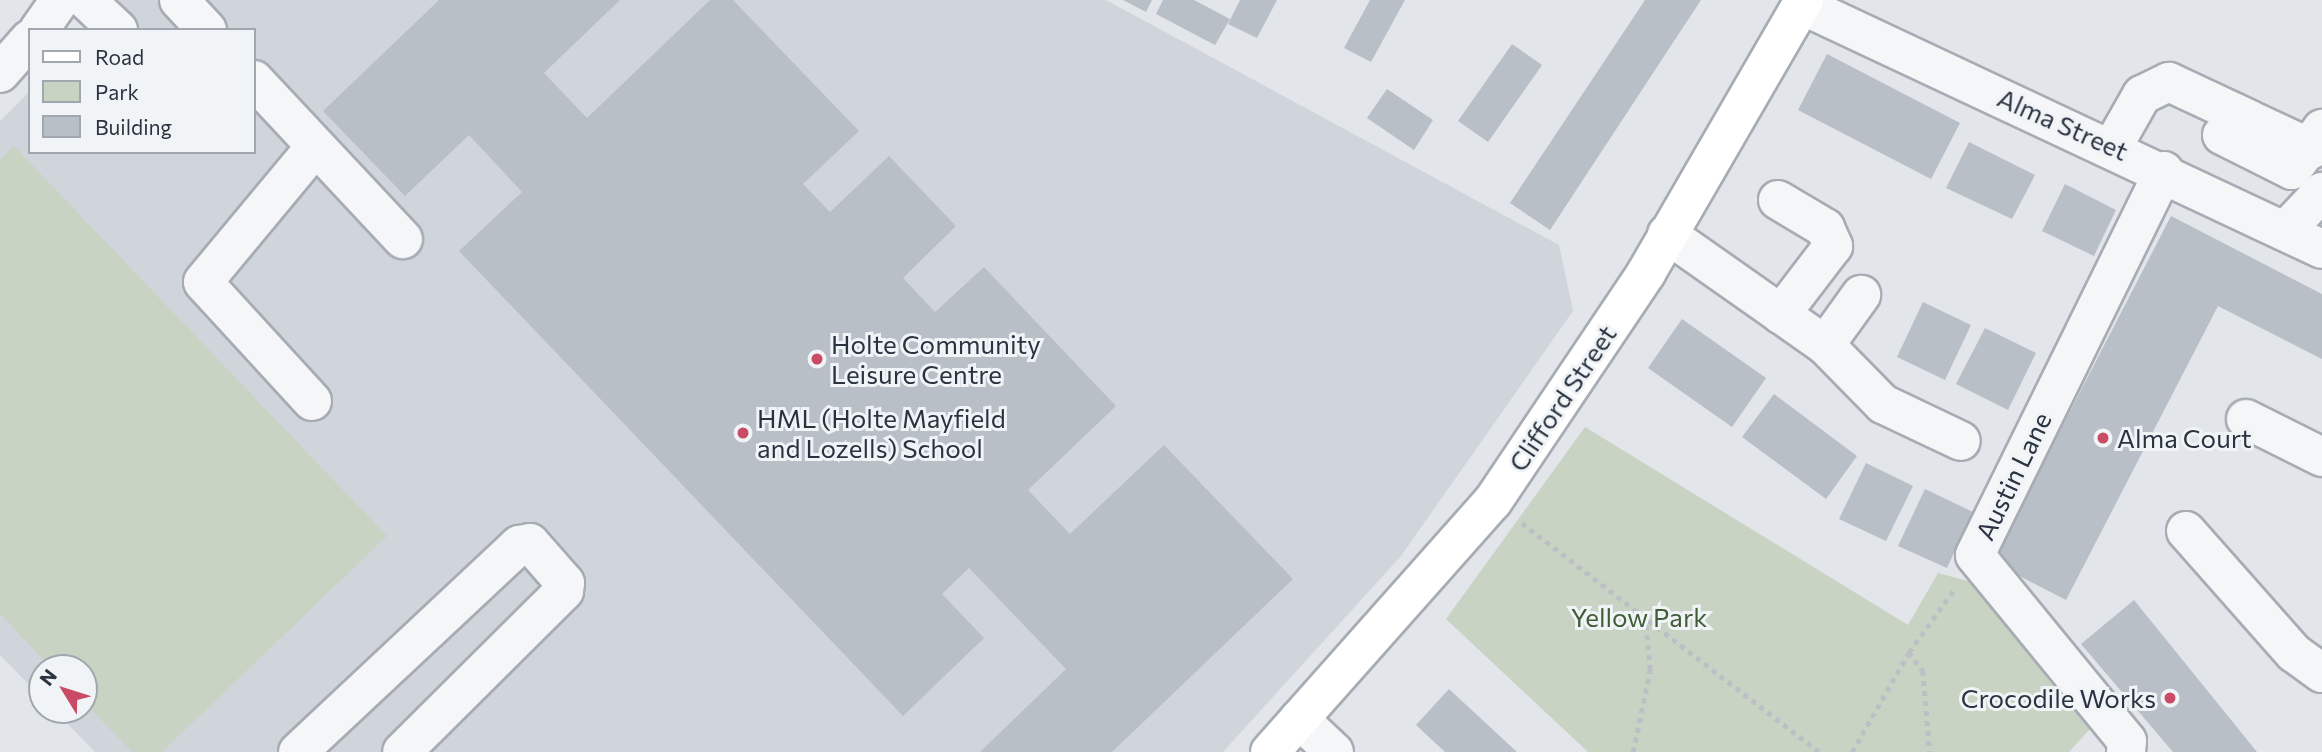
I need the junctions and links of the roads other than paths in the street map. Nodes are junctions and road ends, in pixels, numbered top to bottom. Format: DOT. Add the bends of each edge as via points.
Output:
graph roads {
  1 [pos="60,0"];
  2 [pos="86,0"];
  3 [pos="179,0"];
  4 [pos="1803,2"];
  5 [pos="40,28"];
  6 [pos="116,28"];
  7 [pos="205,28"];
  8 [pos="256,82"];
  9 [pos="2317,139"];
  10 [pos="2113,146"];
  11 [pos="315,147"];
  12 [pos="2164,171"];
  13 [pos="2322,192"];
  14 [pos="1778,200"];
  15 [pos="2285,231"];
  16 [pos="1667,234"];
  17 [pos="403,239"];
  18 [pos="2322,249"];
  19 [pos="1861,295"];
  20 [pos="1781,314"];
  21 [pos="1825,345"];
  22 [pos="312,401"];
  23 [pos="2246,419"];
  24 [pos="1961,441"];
  25 [pos="2322,457"];
  26 [pos="2186,531"];
  27 [pos="2322,673"];
  28 [pos="1299,719"];
  29 [pos="298,752"];
  30 [pos="402,752"];
  31 [pos="1269,752"];
  32 [pos="1335,752"];
  33 [pos="2126,752"];
  1 -- 5 [label="street"];
  2 -- 6 [label="street"];
  3 -- 7 [label="street"];
  4 -- 10 [label="street, Alma Street"];
  4 -- 16 [label="main road, Clifford Street"];
  8 -- 11 [label="street"];
  9 -- 10 [label="street" via="2292,170 2142,95"];
  10 -- 12 [label="street, Alma Street"];
  11 -- 17 [label="street"];
  11 -- 22 [label="street" via="203,282"];
  12 -- 15 [label="street, Alma Street"];
  12 -- 33 [label="street, Austin Lane" via="1975,555 2127,741"];
  13 -- 15 [label="street"];
  14 -- 20 [label="street" via="1825,228 1833,246"];
  15 -- 18 [label="street, Alma Street"];
  16 -- 20 [label="street"];
  16 -- 28 [label="main road, Clifford Street" via="1493,501"];
  19 -- 21 [label="street"];
  20 -- 21 [label="street"];
  21 -- 24 [label="street" via="1856,371 1883,404"];
  23 -- 25 [label="street"];
  26 -- 27 [label="street" via="2294,653"];
  28 -- 31 [label="main road, Clifford Street"];
  28 -- 32 [label="street"];
  29 -- 30 [label="street" via="520,545 530,543 565,583 564,591"];
}
